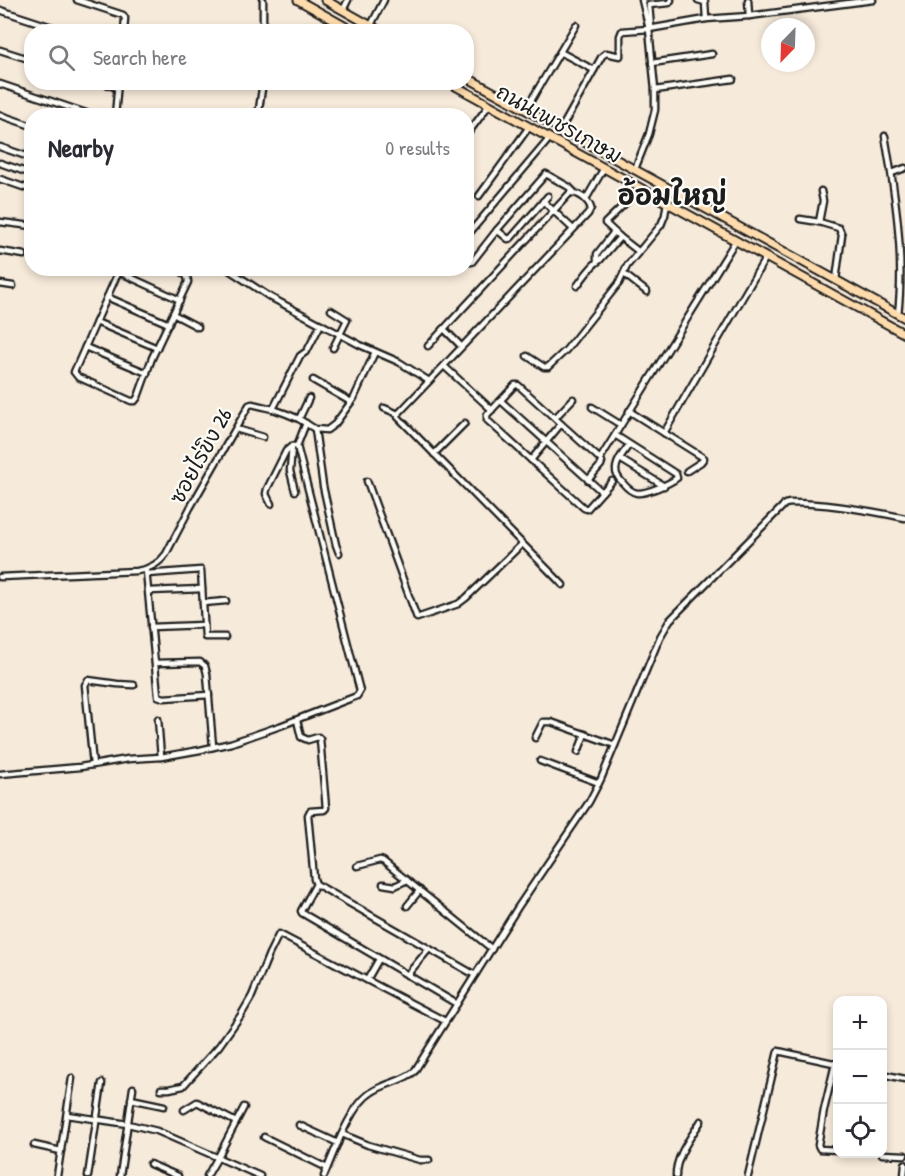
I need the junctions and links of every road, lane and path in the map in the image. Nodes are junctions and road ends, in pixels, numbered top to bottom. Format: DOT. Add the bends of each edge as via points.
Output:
graph roads {
  1 [pos="77,0"];
  2 [pos="263,0"];
  3 [pos="298,0"];
  4 [pos="325,0"];
  5 [pos="348,0"];
  6 [pos="384,0"];
  7 [pos="642,0"];
  8 [pos="671,0"];
  9 [pos="698,0"];
  10 [pos="748,0"];
  11 [pos="873,0"];
  12 [pos="707,1"];
  13 [pos="653,2"];
  14 [pos="0,10"];
  15 [pos="343,10"];
  16 [pos="748,16"];
  17 [pos="706,19"];
  18 [pos="43,24"];
  19 [pos="125,24"];
  20 [pos="263,24"];
  21 [pos="341,24"];
  22 [pos="369,24"];
  23 [pos="372,24"];
  24 [pos="576,25"];
  25 [pos="650,29"];
  26 [pos="0,50"];
  27 [pos="560,52"];
  28 [pos="712,54"];
  29 [pos="24,58"];
  30 [pos="652,63"];
  31 [pos="594,70"];
  32 [pos="733,79"];
  33 [pos="474,81"];
  34 [pos="0,84"];
  35 [pos="118,90"];
  36 [pos="263,90"];
  37 [pos="462,90"];
  38 [pos="656,90"];
  39 [pos="489,105"];
  40 [pos="71,108"];
  41 [pos="116,108"];
  42 [pos="259,108"];
  43 [pos="526,109"];
  44 [pos="0,115"];
  45 [pos="24,123"];
  46 [pos="474,125"];
  47 [pos="529,127"];
  48 [pos="561,129"];
  49 [pos="885,136"];
  50 [pos="550,138"];
  51 [pos="0,148"];
  52 [pos="19,153"];
  53 [pos="24,155"];
  54 [pos="0,163"];
  55 [pos="604,167"];
  56 [pos="15,168"];
  57 [pos="905,168"];
  58 [pos="635,169"];
  59 [pos="24,171"];
  60 [pos="892,173"];
  61 [pos="0,179"];
  62 [pos="24,187"];
  63 [pos="641,188"];
  64 [pos="574,193"];
  65 [pos="822,194"];
  66 [pos="479,196"];
  67 [pos="548,196"];
  68 [pos="586,199"];
  69 [pos="543,201"];
  70 [pos="667,202"];
  71 [pos="554,211"];
  72 [pos="800,219"];
  73 [pos="0,222"];
  74 [pos="819,222"];
  75 [pos="24,225"];
  76 [pos="474,228"];
  77 [pos="573,229"];
  78 [pos="496,230"];
  79 [pos="614,232"];
  80 [pos="620,237"];
  81 [pos="736,240"];
  82 [pos="0,251"];
  83 [pos="638,252"];
  84 [pos="24,255"];
  85 [pos="766,257"];
  86 [pos="474,259"];
  87 [pos="597,261"];
  88 [pos="624,274"];
  89 [pos="116,276"];
  90 [pos="131,276"];
  91 [pos="186,276"];
  92 [pos="237,276"];
  93 [pos="836,280"];
  94 [pos="0,284"];
  95 [pos="13,286"];
  96 [pos="577,286"];
  97 [pos="647,292"];
  98 [pos="107,297"];
  99 [pos="180,300"];
  100 [pos="331,310"];
  101 [pos="173,314"];
  102 [pos="901,316"];
  103 [pos="96,322"];
  104 [pos="169,324"];
  105 [pos="321,324"];
  106 [pos="198,327"];
  107 [pos="444,329"];
  108 [pos="340,334"];
  109 [pos="905,334"];
  110 [pos="85,346"];
  111 [pos="428,346"];
  112 [pos="461,346"];
  113 [pos="157,348"];
  114 [pos="333,348"];
  115 [pos="375,352"];
  116 [pos="527,356"];
  117 [pos="444,366"];
  118 [pos="147,373"];
  119 [pos="314,380"];
  120 [pos="429,381"];
  121 [pos="309,398"];
  122 [pos="573,399"];
  123 [pos="501,401"];
  124 [pos="351,402"];
  125 [pos="592,407"];
  126 [pos="384,408"];
  127 [pos="273,409"];
  128 [pos="492,410"];
  129 [pos="629,411"];
  130 [pos="398,414"];
  131 [pos="555,418"];
  132 [pos="299,419"];
  133 [pos="306,423"];
  134 [pos="465,423"];
  135 [pos="561,424"];
  136 [pos="621,425"];
  137 [pos="236,429"];
  138 [pos="315,429"];
  139 [pos="664,433"];
  140 [pos="615,435"];
  141 [pos="263,437"];
  142 [pos="546,442"];
  143 [pos="629,445"];
  144 [pos="294,446"];
  145 [pos="434,454"];
  146 [pos="531,459"];
  147 [pos="600,459"];
  148 [pos="620,459"];
  149 [pos="687,471"];
  150 [pos="588,480"];
  151 [pos="367,481"];
  152 [pos="612,481"];
  153 [pos="664,486"];
  154 [pos="295,491"];
  155 [pos="602,492"];
  156 [pos="271,504"];
  157 [pos="905,518"];
  158 [pos="522,544"];
  159 [pos="339,553"];
  160 [pos="147,571"];
  161 [pos="0,577"];
  162 [pos="562,585"];
  163 [pos="202,589"];
  164 [pos="149,591"];
  165 [pos="226,601"];
  166 [pos="203,603"];
  167 [pos="204,625"];
  168 [pos="151,627"];
  169 [pos="225,637"];
  170 [pos="155,663"];
  171 [pos="134,685"];
  172 [pos="208,695"];
  173 [pos="158,719"];
  174 [pos="298,724"];
  175 [pos="585,734"];
  176 [pos="535,738"];
  177 [pos="615,745"];
  178 [pos="213,747"];
  179 [pos="578,752"];
  180 [pos="161,757"];
  181 [pos="540,761"];
  182 [pos="93,765"];
  183 [pos="0,774"];
  184 [pos="599,783"];
  185 [pos="357,866"];
  186 [pos="407,880"];
  187 [pos="316,884"];
  188 [pos="384,884"];
  189 [pos="420,890"];
  190 [pos="407,906"];
  191 [pos="429,949"];
  192 [pos="492,949"];
  193 [pos="378,959"];
  194 [pos="407,975"];
  195 [pos="475,975"];
  196 [pos="367,980"];
  197 [pos="457,1004"];
  198 [pos="446,1021"];
  199 [pos="833,1063"];
  200 [pos="887,1075"];
  201 [pos="833,1076"];
  202 [pos="72,1078"];
  203 [pos="905,1079"];
  204 [pos="102,1083"];
  205 [pos="133,1088"];
  206 [pos="161,1089"];
  207 [pos="132,1099"];
  208 [pos="164,1106"];
  209 [pos="244,1107"];
  210 [pos="184,1110"];
  211 [pos="67,1115"];
  212 [pos="97,1119"];
  213 [pos="701,1121"];
  214 [pos="236,1122"];
  215 [pos="128,1124"];
  216 [pos="299,1125"];
  217 [pos="342,1134"];
  218 [pos="264,1137"];
  219 [pos="338,1143"];
  220 [pos="34,1145"];
  221 [pos="833,1150"];
  222 [pos="61,1151"];
  223 [pos="887,1154"];
  224 [pos="905,1155"];
  225 [pos="218,1157"];
  226 [pos="429,1160"];
  227 [pos="150,1164"];
  228 [pos="905,1164"];
  229 [pos="327,1168"];
  230 [pos="57,1176"];
  231 [pos="88,1176"];
  232 [pos="120,1176"];
  233 [pos="178,1176"];
  234 [pos="207,1176"];
  235 [pos="260,1176"];
  236 [pos="324,1176"];
  237 [pos="676,1176"];
  238 [pos="748,1176"];
  239 [pos="904,1176"];
  1 -- 19 [label="street" via="123,15"];
  2 -- 20 [label="street"];
  3 -- 21 [label="main road"];
  4 -- 15 [label="main road"];
  5 -- 15 [label="street"];
  6 -- 23 [label="street"];
  7 -- 25 [label="street"];
  8 -- 13 [label="street"];
  9 -- 12 [label="street"];
  10 -- 16 [label="street"];
  11 -- 16 [label="street"];
  12 -- 17 [label="street"];
  13 -- 25 [label="street" via="649,6"];
  14 -- 18 [label="street"];
  15 -- 22 [label="main road"];
  16 -- 17 [label="street"];
  17 -- 25 [label="street"];
  24 -- 27 [label="street"];
  25 -- 30 [label="street"];
  25 -- 31 [label="street" via="622,32 620,56 604,55"];
  26 -- 29 [label="street"];
  27 -- 31 [label="street"];
  27 -- 43 [label="street"];
  28 -- 30 [label="street"];
  30 -- 38 [label="street"];
  31 -- 48 [label="street"];
  32 -- 38 [label="street"];
  33 -- 43 [label="main road, ถนนเพชรเกษม"];
  34 -- 40 [label="street"];
  35 -- 41 [label="street"];
  36 -- 42 [label="street"];
  37 -- 39 [label="main road, ถนนเพชรเกษม"];
  38 -- 58 [label="street" via="651,127"];
  39 -- 46 [label="street"];
  39 -- 47 [label="main road, ถนนเพชรเกษม"];
  43 -- 48 [label="main road, ถนนเพชรเกษม"];
  44 -- 45 [label="street"];
  47 -- 50 [label="main road, ถนนเพชรเกษม"];
  47 -- 66 [label="street"];
  48 -- 58 [label="main road, ถนนเพชรเกษม"];
  49 -- 60 [label="street"];
  50 -- 55 [label="main road, ถนนเพชรเกษม"];
  50 -- 76 [label="street"];
  51 -- 52 [label="street"];
  52 -- 53 [label="street"];
  52 -- 56 [label="street"];
  54 -- 56 [label="street"];
  55 -- 63 [label="main road, ถนนเพชรเกษม"];
  55 -- 68 [label="street"];
  56 -- 59 [label="street"];
  57 -- 60 [label="street"];
  58 -- 93 [label="main road, ถนนเพชรเกษม"];
  60 -- 102 [label="street" via="900,222"];
  61 -- 62 [label="street"];
  63 -- 70 [label="main road, ถนนเพชรเกษม"];
  63 -- 79 [label="street" via="605,224"];
  64 -- 68 [label="street"];
  64 -- 71 [label="street"];
  64 -- 78 [label="street" via="546,174"];
  65 -- 74 [label="street"];
  67 -- 69 [label="street"];
  68 -- 77 [label="street" via="590,210"];
  69 -- 71 [label="street"];
  69 -- 78 [label="street" via="511,238"];
  70 -- 81 [label="main road, ถนนเพชรเกษม"];
  70 -- 83 [label="street" via="661,225"];
  71 -- 77 [label="street"];
  71 -- 107 [label="street"];
  72 -- 74 [label="street"];
  73 -- 75 [label="street"];
  74 -- 93 [label="street" via="841,232"];
  77 -- 112 [label="street"];
  78 -- 86 [label="street"];
  79 -- 80 [label="street"];
  79 -- 87 [label="street" via="597,254"];
  80 -- 83 [label="street"];
  80 -- 87 [label="street"];
  81 -- 85 [label="main road, ถนนเพชรเกษม"];
  81 -- 129 [label="street"];
  82 -- 84 [label="street"];
  83 -- 88 [label="street"];
  85 -- 109 [label="main road, ถนนเพชรเกษม"];
  85 -- 139 [label="street"];
  87 -- 96 [label="street"];
  88 -- 97 [label="street"];
  88 -- 116 [label="street" via="551,365 544,367"];
  89 -- 98 [label="street"];
  90 -- 99 [label="street"];
  91 -- 99 [label="street" via="188,282"];
  92 -- 105 [label="street"];
  93 -- 102 [label="main road, ถนนเพชรเกษม"];
  94 -- 95 [label="street"];
  98 -- 103 [label="street"];
  98 -- 104 [label="street"];
  99 -- 101 [label="street"];
  100 -- 108 [label="street" via="347,320"];
  101 -- 104 [label="street"];
  101 -- 106 [label="street"];
  103 -- 110 [label="street"];
  103 -- 113 [label="street"];
  104 -- 113 [label="street"];
  105 -- 108 [label="street"];
  105 -- 127 [label="street"];
  107 -- 111 [label="street"];
  107 -- 112 [label="street"];
  108 -- 114 [label="street"];
  108 -- 115 [label="street"];
  110 -- 118 [label="street"];
  110 -- 118 [label="street" via="75,375 131,401 138,397"];
  112 -- 117 [label="street"];
  113 -- 118 [label="street"];
  115 -- 120 [label="street"];
  115 -- 124 [label="street"];
  117 -- 120 [label="street"];
  117 -- 128 [label="street"];
  119 -- 124 [label="street"];
  120 -- 130 [label="street"];
  121 -- 132 [label="street"];
  122 -- 131 [label="street"];
  123 -- 128 [label="street"];
  123 -- 131 [label="street" via="516,385"];
  123 -- 142 [label="street"];
  124 -- 138 [label="street" via="331,428"];
  125 -- 136 [label="street"];
  126 -- 130 [label="street"];
  127 -- 132 [label="street, ซอยไร่ขิง 26"];
  127 -- 137 [label="street, ซอยไร่ขิง 26" via="249,405"];
  128 -- 146 [label="street" via="487,420"];
  129 -- 136 [label="street"];
  129 -- 139 [label="street"];
  130 -- 145 [label="street"];
  131 -- 135 [label="street"];
  132 -- 133 [label="street, ซอยไร่ขิง 26"];
  133 -- 138 [label="street, ซอยไร่ขิง 26"];
  133 -- 144 [label="street"];
  134 -- 145 [label="street"];
  135 -- 142 [label="street"];
  135 -- 147 [label="street"];
  136 -- 140 [label="street"];
  137 -- 141 [label="street"];
  137 -- 160 [label="street, ซอยไร่ขิง 26" via="166,554"];
  138 -- 159 [label="street"];
  139 -- 149 [label="street" via="704,458"];
  140 -- 143 [label="street"];
  140 -- 147 [label="street"];
  142 -- 146 [label="street"];
  142 -- 150 [label="street"];
  143 -- 148 [label="street"];
  143 -- 153 [label="street" via="676,474"];
  144 -- 154 [label="street" via="290,471"];
  144 -- 156 [label="street" via="284,454 267,489"];
  144 -- 174 [label="street" via="360,691 357,696"];
  145 -- 158 [label="street"];
  146 -- 155 [label="street" via="584,508 588,509"];
  147 -- 150 [label="street" via="601,465"];
  148 -- 153 [label="street"];
  148 -- 153 [label="street" via="616,473 625,487 642,493"];
  150 -- 155 [label="street"];
  151 -- 158 [label="street" via="417,618 458,604"];
  152 -- 155 [label="street"];
  157 -- 177 [label="street" via="823,505 785,504 670,620"];
  158 -- 162 [label="street"];
  160 -- 161 [label="street"];
  160 -- 163 [label="street" via="199,570"];
  160 -- 164 [label="street"];
  163 -- 164 [label="street"];
  163 -- 166 [label="street"];
  164 -- 168 [label="street"];
  165 -- 166 [label="street"];
  166 -- 167 [label="street"];
  167 -- 168 [label="street"];
  167 -- 169 [label="street" via="205,637"];
  168 -- 170 [label="street"];
  170 -- 172 [label="street" via="200,662 207,674"];
  170 -- 172 [label="street" via="161,698"];
  171 -- 182 [label="street" via="86,681"];
  172 -- 178 [label="street"];
  173 -- 180 [label="street"];
  174 -- 178 [label="street"];
  174 -- 187 [label="street" via="303,738 320,739 326,808 310,811 308,815"];
  175 -- 176 [label="street" via="543,722"];
  175 -- 177 [label="street"];
  175 -- 179 [label="street"];
  177 -- 184 [label="street"];
  178 -- 180 [label="street"];
  180 -- 182 [label="street"];
  181 -- 184 [label="street"];
  182 -- 183 [label="street"];
  184 -- 192 [label="street"];
  185 -- 186 [label="street" via="380,860"];
  186 -- 188 [label="street" via="395,886"];
  186 -- 189 [label="street"];
  187 -- 191 [label="street"];
  187 -- 193 [label="street" via="301,912"];
  189 -- 190 [label="street"];
  189 -- 192 [label="street"];
  191 -- 194 [label="street"];
  191 -- 195 [label="street"];
  192 -- 195 [label="street"];
  193 -- 194 [label="street"];
  193 -- 196 [label="street"];
  194 -- 197 [label="street"];
  195 -- 197 [label="street"];
  196 -- 198 [label="street"];
  196 -- 206 [label="street" via="279,934 252,996 219,1046 183,1086"];
  197 -- 198 [label="street"];
  198 -- 217 [label="street" via="414,1072 371,1092"];
  199 -- 238 [label="street" via="777,1053"];
  200 -- 203 [label="street"];
  201 -- 221 [label="street" via="818,1144 820,1149"];
  202 -- 211 [label="street"];
  204 -- 212 [label="street"];
  205 -- 207 [label="street"];
  207 -- 208 [label="street"];
  207 -- 215 [label="street"];
  209 -- 214 [label="street"];
  210 -- 214 [label="street" via="197,1102"];
  211 -- 212 [label="street"];
  211 -- 222 [label="street"];
  212 -- 215 [label="street"];
  212 -- 231 [label="street"];
  213 -- 237 [label="street" via="677,1165"];
  214 -- 225 [label="street"];
  215 -- 225 [label="street" via="157,1131"];
  215 -- 232 [label="street"];
  216 -- 219 [label="street"];
  217 -- 219 [label="street"];
  217 -- 226 [label="street" via="368,1145"];
  218 -- 229 [label="street"];
  219 -- 229 [label="street"];
  220 -- 222 [label="street"];
  222 -- 230 [label="street"];
  223 -- 224 [label="street"];
  225 -- 234 [label="street"];
  225 -- 235 [label="street"];
  227 -- 233 [label="street"];
  228 -- 239 [label="street"];
  229 -- 236 [label="street"];
}
